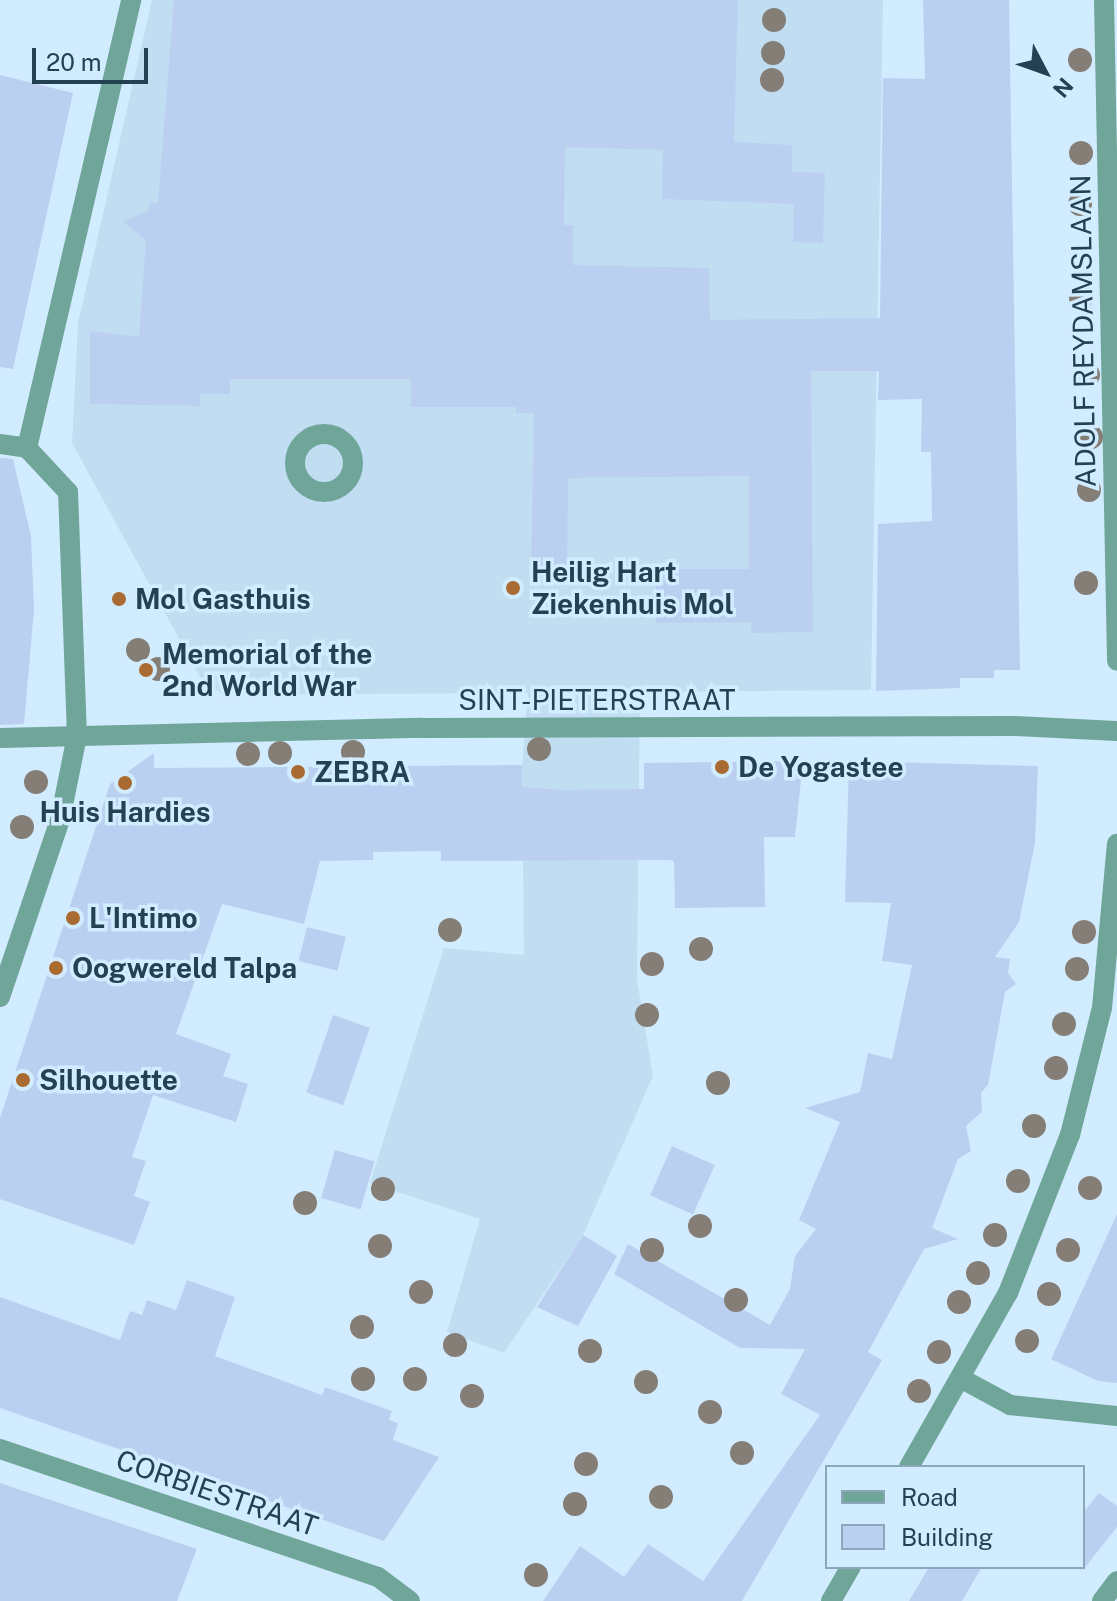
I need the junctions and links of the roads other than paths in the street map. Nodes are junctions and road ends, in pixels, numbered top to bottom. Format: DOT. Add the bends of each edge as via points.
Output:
graph roads {
  1 [pos="131,0"];
  2 [pos="1104,0"];
  3 [pos="0,444"];
  4 [pos="27,448"];
  5 [pos="1117,661"];
  6 [pos="1117,731"];
  7 [pos="77,736"];
  8 [pos="0,738"];
  9 [pos="1117,844"];
  10 [pos="0,997"];
  11 [pos="962,1379"];
  12 [pos="1117,1416"];
  13 [pos="0,1449"];
  14 [pos="910,1465"];
  15 [pos="850,1569"];
  16 [pos="1117,1581"];
  17 [pos="410,1601"];
  18 [pos="831,1601"];
  19 [pos="1102,1601"];
  1 -- 4 [label="street"];
  2 -- 5 [label="street, ADOLF REYDAMSLAAN"];
  3 -- 4 [label="street"];
  4 -- 7 [label="street" via="68,492"];
  6 -- 7 [label="street, SINT-PIETERSTRAAT" via="1014,726 591,727"];
  7 -- 8 [label="street, SINT-PIETERSTRAAT"];
  7 -- 10 [label="street" via="60,820"];
  9 -- 11 [label="street" via="1102,1008 1070,1135 1034,1236"];
  11 -- 12 [label="street" via="1010,1405"];
  11 -- 14 [label="street"];
  13 -- 17 [label="street, CORBIESTRAAT" via="378,1577"];
  15 -- 18 [label="street"];
  16 -- 19 [label="street"];
}
